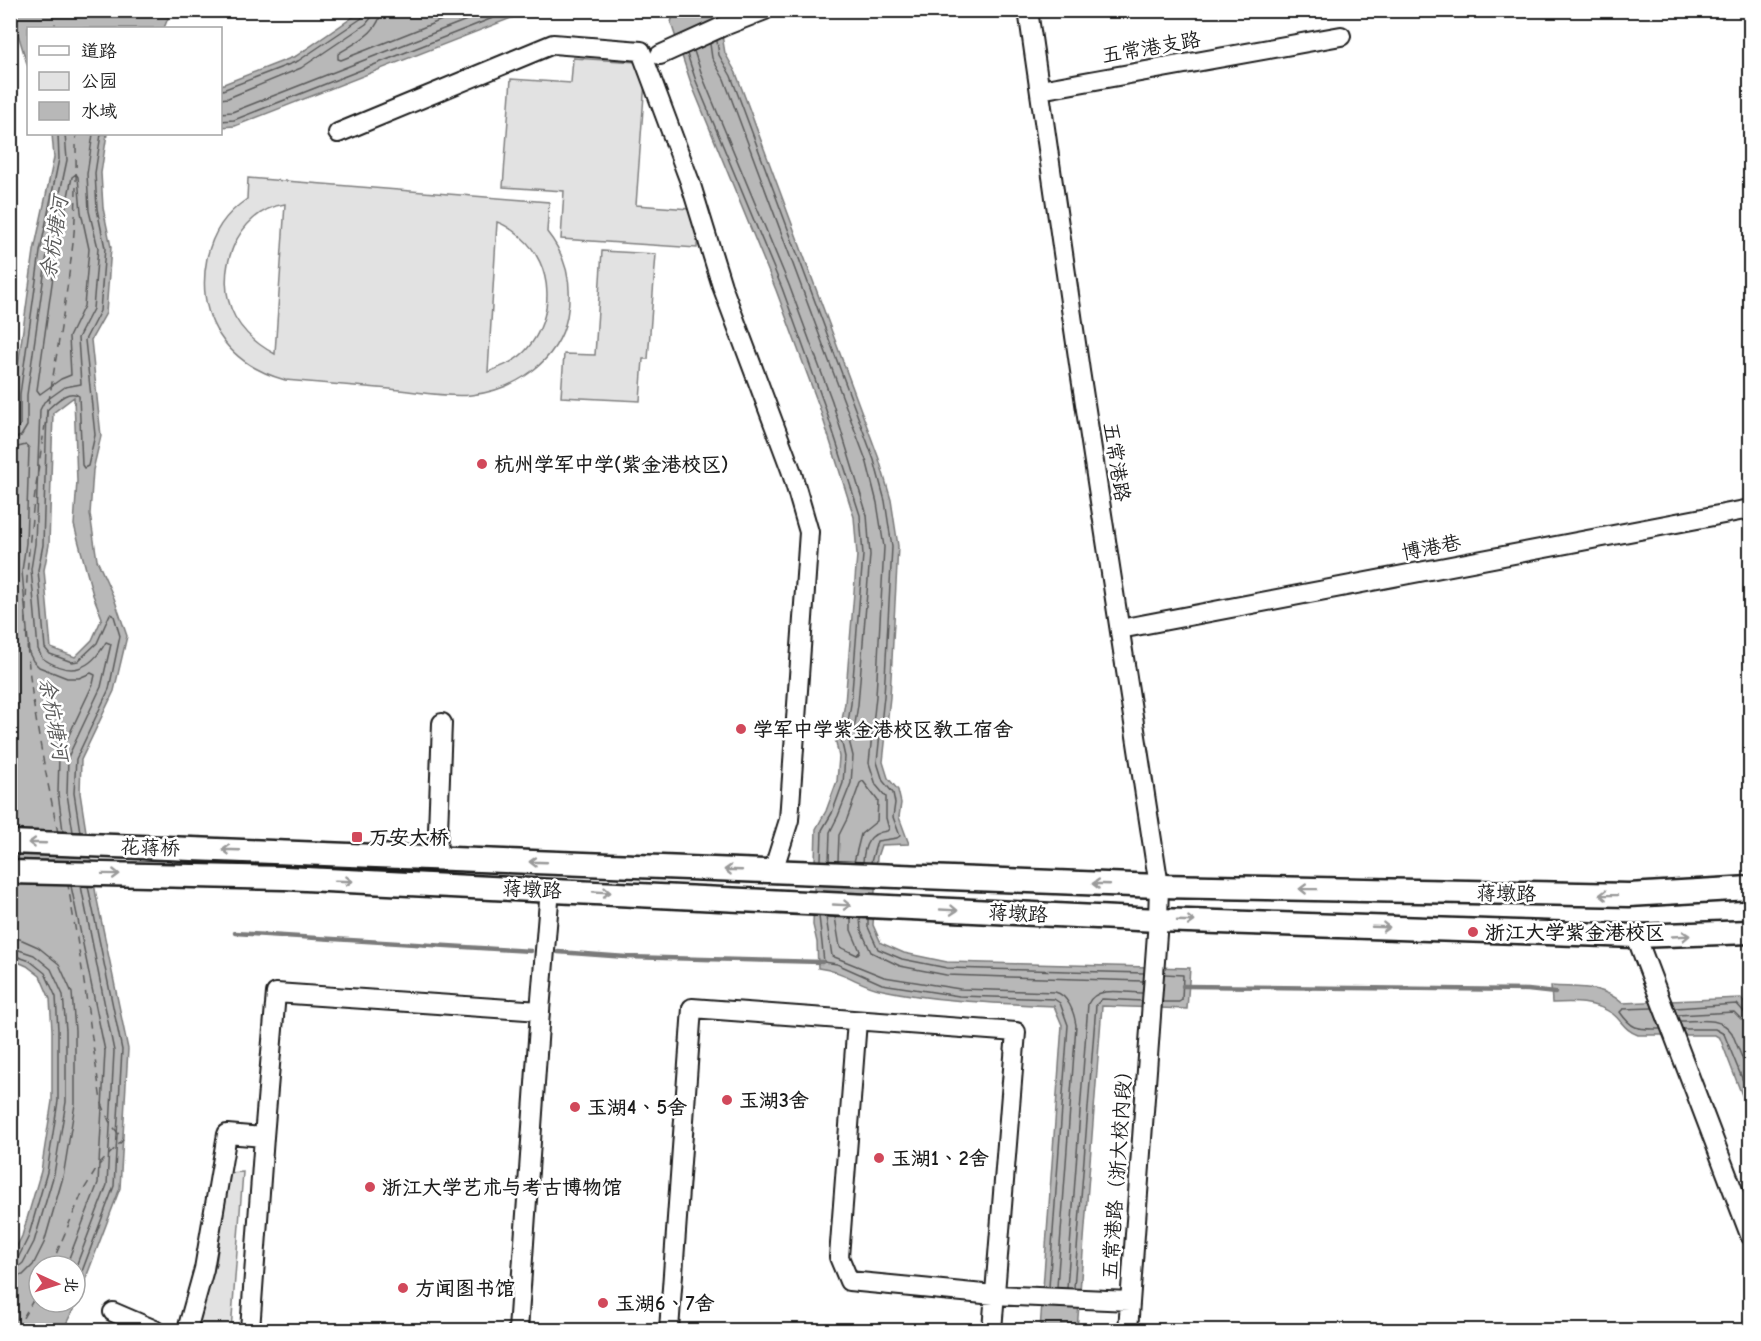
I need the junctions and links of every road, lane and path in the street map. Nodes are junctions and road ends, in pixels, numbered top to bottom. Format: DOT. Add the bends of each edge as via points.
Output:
graph roads {
  1 [pos="765,10"];
  2 [pos="1028,10"];
  3 [pos="1341,36"];
  4 [pos="667,52"];
  5 [pos="1040,90"];
  6 [pos="338,133"];
  7 [pos="1750,509"];
  8 [pos="1120,629"];
  9 [pos="442,723"];
  10 [pos="10,842"];
  11 [pos="290,853"];
  12 [pos="437,858"];
  13 [pos="782,871"];
  14 [pos="10,872"];
  15 [pos="285,878"];
  16 [pos="1159,886"];
  17 [pos="1750,888"];
  18 [pos="550,890"];
  19 [pos="1158,920"];
  20 [pos="1750,932"];
  21 [pos="1636,936"];
  22 [pos="1156,956"];
  23 [pos="540,1011"];
  24 [pos="856,1021"];
  25 [pos="264,1137"];
  26 [pos="1750,1235"];
  27 [pos="994,1295"];
  28 [pos="1130,1301"];
  29 [pos="113,1312"];
  30 [pos="155,1330"];
  31 [pos="187,1330"];
  32 [pos="250,1330"];
  33 [pos="518,1330"];
  34 [pos="669,1330"];
  35 [pos="992,1330"];
  36 [pos="1128,1330"];
  1 -- 4 [label="street"];
  2 -- 5 [label="street, 五常港路"];
  3 -- 5 [label="street, 五常港支路"];
  5 -- 8 [label="street, 五常港路"];
  6 -- 13 [label="street" via="553,44 641,51 791,471 809,532"];
  7 -- 8 [label="street, 博港巷"];
  8 -- 16 [label="street, 五常港路"];
  9 -- 12 [label="street"];
  11 -- 10 [label="main road, 花蒋桥, one-way"];
  11 -- 12 [label="main road, 蒋墩路"];
  13 -- 12 [label="main road, 蒋墩路, one-way"];
  16 -- 13 [label="main road, 蒋墩路, one-way"];
  14 -- 15 [label="main road, 花蒋桥, one-way"];
  15 -- 18 [label="main road, 蒋墩路, one-way"];
  17 -- 16 [label="main road, 蒋墩路, one-way" via="1629,895"];
  16 -- 19 [label="street, 五常港路"];
  18 -- 19 [label="main road, 蒋墩路, one-way"];
  18 -- 23 [label="street"];
  19 -- 21 [label="main road, 蒋墩路, one-way"];
  19 -- 22 [label="street, 五常港路"];
  21 -- 20 [label="main road, 蒋墩路, one-way"];
  21 -- 26 [label="street"];
  22 -- 28 [label="street, 五常港路（浙大校内段）"];
  23 -- 25 [label="street" via="276,993"];
  23 -- 33 [label="street"];
  24 -- 27 [label="street" via="839,1257 849,1281"];
  24 -- 27 [label="street" via="1016,1032"];
  24 -- 34 [label="street" via="692,1008"];
  25 -- 31 [label="street" via="227,1134 204,1269"];
  25 -- 32 [label="street"];
  27 -- 28 [label="street"];
  27 -- 35 [label="street"];
  28 -- 36 [label="street, 五常港路（浙大校内段）"];
  29 -- 30 [label="street"];
}
